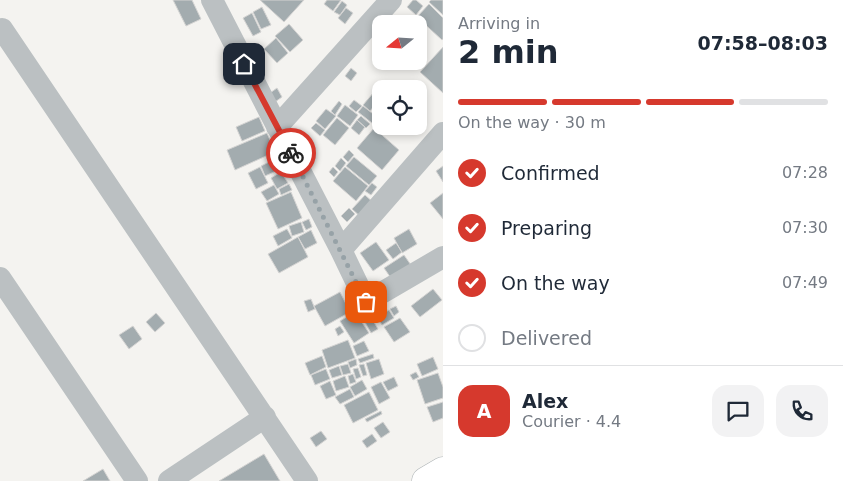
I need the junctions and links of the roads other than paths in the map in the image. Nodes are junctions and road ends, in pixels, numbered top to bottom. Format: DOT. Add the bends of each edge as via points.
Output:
graph roads {
  1 [pos="212,0"];
  2 [pos="391,0"];
  3 [pos="0,32"];
  4 [pos="277,127"];
  5 [pos="443,133"];
  6 [pos="341,250"];
  7 [pos="443,257"];
  8 [pos="0,278"];
  9 [pos="265,417"];
  10 [pos="443,471"];
  11 [pos="137,481"];
  12 [pos="169,481"];
  13 [pos="307,481"];
  14 [pos="426,481"];
  1 -- 4 [label="street"];
  2 -- 4 [label="street"];
  3 -- 9 [label="street" via="2,29"];
  4 -- 6 [label="street"];
  5 -- 6 [label="street"];
  6 -- 7 [label="street" via="366,302"];
  8 -- 11 [label="street"];
  9 -- 12 [label="street"];
  9 -- 13 [label="street"];
  10 -- 14 [label="main road"];
}
